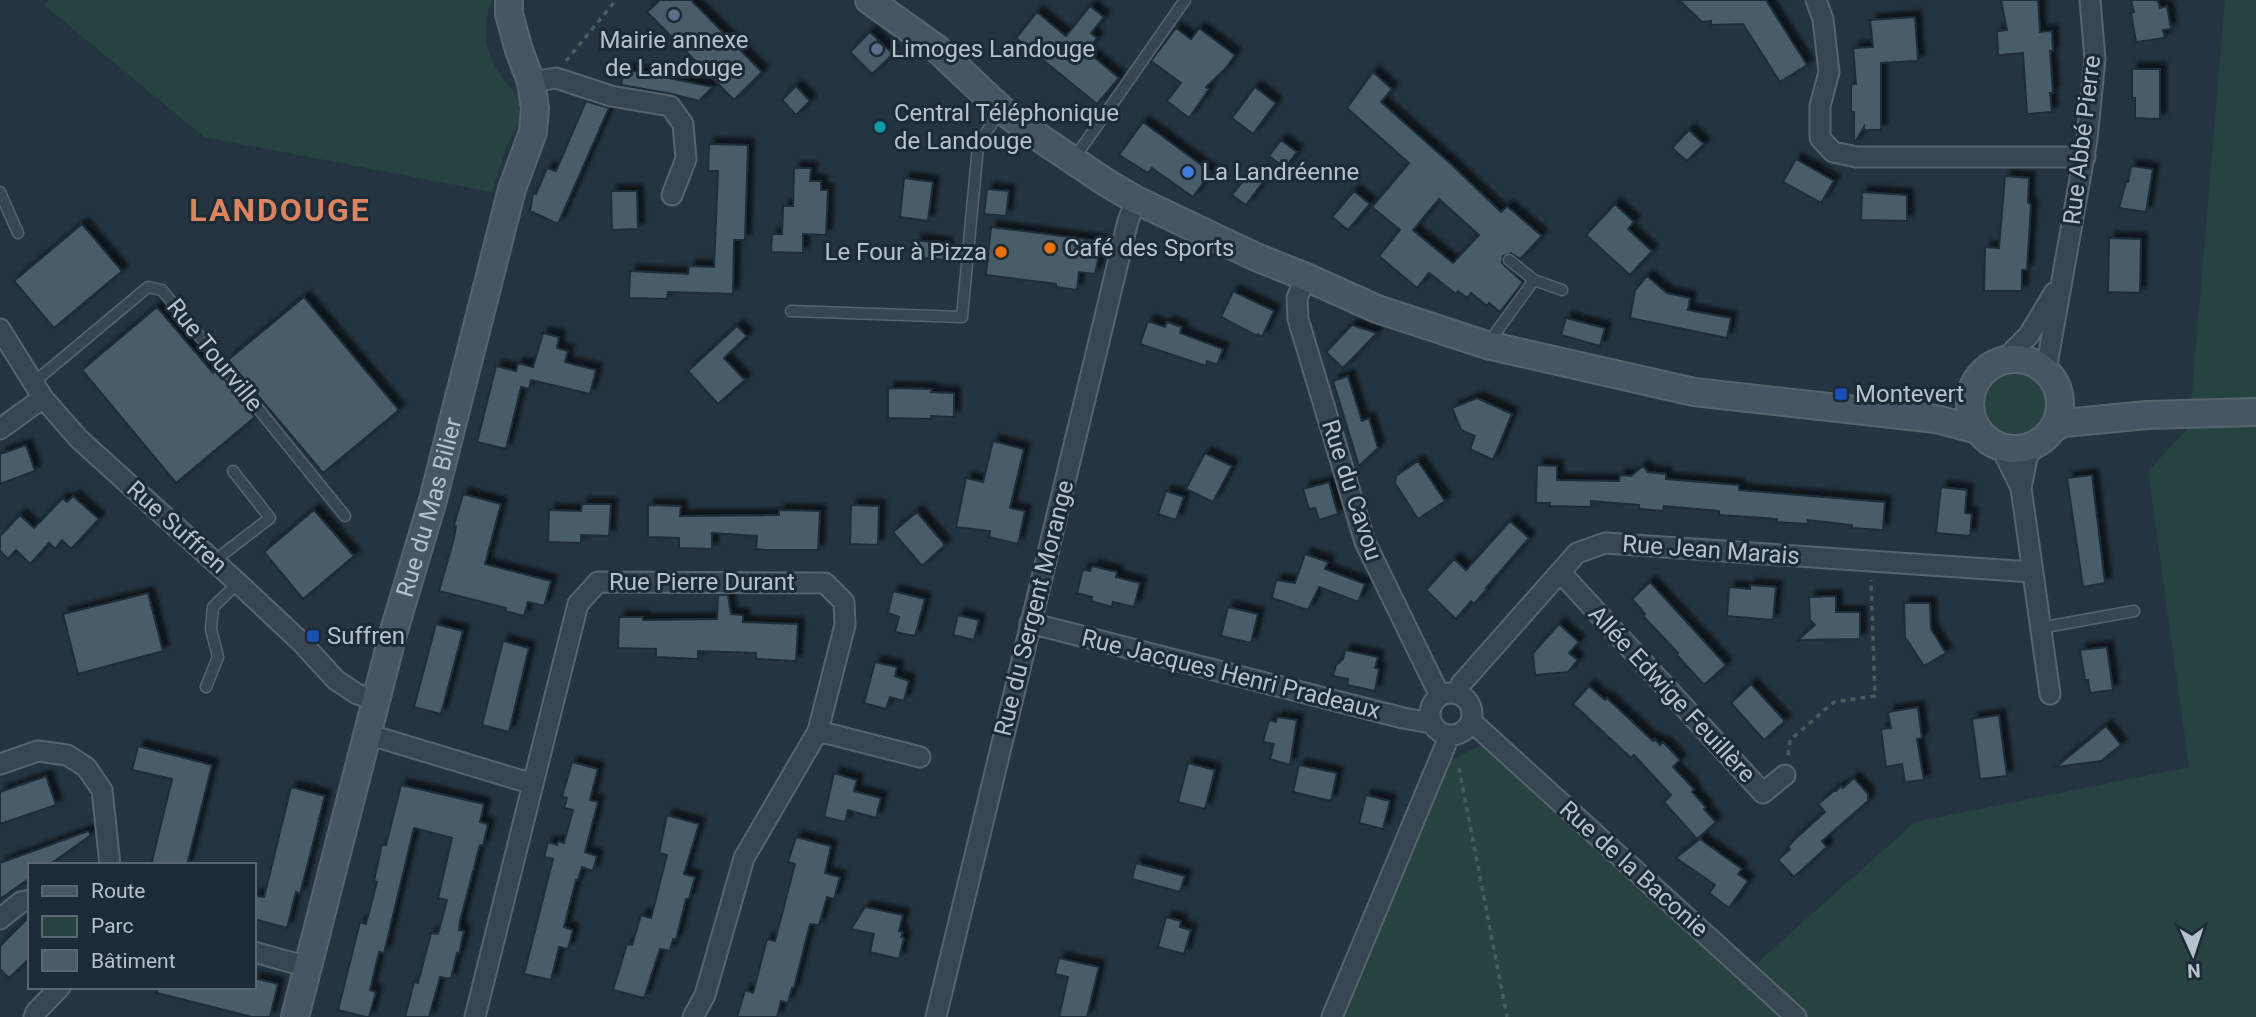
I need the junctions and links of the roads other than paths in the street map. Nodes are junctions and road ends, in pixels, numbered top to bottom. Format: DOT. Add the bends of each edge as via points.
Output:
graph roads {
  1 [pos="509,0"];
  2 [pos="869,0"];
  3 [pos="1185,0"];
  4 [pos="1816,0"];
  5 [pos="2091,0"];
  6 [pos="543,80"];
  7 [pos="1001,109"];
  8 [pos="2085,157"];
  9 [pos="1072,161"];
  10 [pos="0,192"];
  11 [pos="672,195"];
  12 [pos="1136,200"];
  13 [pos="18,233"];
  14 [pos="1508,260"];
  15 [pos="1306,277"];
  16 [pos="1534,280"];
  17 [pos="2062,280"];
  18 [pos="1562,290"];
  19 [pos="791,311"];
  20 [pos="0,329"];
  21 [pos="1486,345"];
  22 [pos="2005,359"];
  23 [pos="2052,379"];
  24 [pos="38,390"];
  25 [pos="1972,391"];
  26 [pos="1875,411"];
  27 [pos="2256,412"];
  28 [pos="2129,417"];
  29 [pos="2055,427"];
  30 [pos="0,429"];
  31 [pos="1978,430"];
  32 [pos="2034,445"];
  33 [pos="2001,447"];
  34 [pos="233,471"];
  35 [pos="2021,488"];
  36 [pos="345,516"];
  37 [pos="215,561"];
  38 [pos="2032,572"];
  39 [pos="1561,573"];
  40 [pos="238,583"];
  41 [pos="2134,611"];
  42 [pos="1030,623"];
  43 [pos="2040,628"];
  44 [pos="206,687"];
  45 [pos="2050,694"];
  46 [pos="1449,695"];
  47 [pos="377,700"];
  48 [pos="1471,721"];
  49 [pos="818,731"];
  50 [pos="1443,731"];
  51 [pos="368,734"];
  52 [pos="920,757"];
  53 [pos="0,764"];
  54 [pos="1785,775"];
  55 [pos="533,784"];
  56 [pos="110,863"];
  57 [pos="28,900"];
  58 [pos="0,919"];
  59 [pos="256,954"];
  60 [pos="308,967"];
  61 [pos="58,989"];
  62 [pos="34,1017"];
  63 [pos="295,1017"];
  64 [pos="475,1017"];
  65 [pos="694,1017"];
  66 [pos="936,1017"];
  67 [pos="1332,1017"];
  68 [pos="1796,1017"];
  1 -- 6 [label="main road, Rue du Mas Bilier" via="516,38"];
  2 -- 7 [label="main road" via="936,48"];
  3 -- 9 [label="lane"];
  4 -- 8 [label="street" via="1823,19 1829,72 1821,106 1821,138 1833,152 1857,157"];
  5 -- 8 [label="street, Rue Abbé Pierre" via="2095,59"];
  6 -- 11 [label="street" via="670,106 684,124 686,159"];
  6 -- 47 [label="main road, Rue du Mas Bilier" via="533,132 512,189"];
  7 -- 9 [label="main road"];
  7 -- 19 [label="lane" via="978,146 961,317"];
  8 -- 17 [label="street, Rue Abbé Pierre"];
  9 -- 12 [label="main road"];
  10 -- 13 [label="lane"];
  12 -- 15 [label="main road"];
  12 -- 42 [label="street, Rue du Sergent Morange"];
  14 -- 16 [label="lane"];
  15 -- 21 [label="main road" via="1377,309"];
  15 -- 46 [label="street, Rue du Cavou" via="1297,298 1298,319 1364,541"];
  16 -- 18 [label="lane"];
  16 -- 21 [label="lane"];
  17 -- 22 [label="street, Rue Abbé Pierre" via="2029,335"];
  17 -- 23 [label="street, Rue Abbé Pierre"];
  20 -- 24 [label="street, Rue Suffren"];
  21 -- 26 [label="main road" via="1694,392"];
  22 -- 23 [label="main road" via="2034,362"];
  22 -- 25 [label="main road" via="1984,371"];
  23 -- 28 [label="main road" via="2071,397"];
  23 -- 29 [label="main road" via="2061,401"];
  24 -- 30 [label="street"];
  24 -- 36 [label="lane, Rue Tourville" via="148,287 162,290"];
  24 -- 37 [label="street, Rue Suffren" via="79,439"];
  25 -- 26 [label="main road" via="1935,406"];
  25 -- 31 [label="main road" via="1972,418"];
  26 -- 31 [label="main road"];
  27 -- 28 [label="main road"];
  28 -- 29 [label="main road"];
  29 -- 32 [label="main road"];
  31 -- 33 [label="main road"];
  32 -- 33 [label="main road"];
  32 -- 35 [label="street"];
  33 -- 35 [label="street"];
  34 -- 37 [label="lane" via="270,518"];
  35 -- 38 [label="street"];
  37 -- 40 [label="street, Rue Suffren"];
  38 -- 39 [label="street, Rue Jean Marais" via="1605,542 1577,553"];
  38 -- 43 [label="street"];
  39 -- 46 [label="street, Rue Jean Marais"];
  39 -- 54 [label="street, Allée Edwige Feuillère" via="1763,793"];
  40 -- 44 [label="lane" via="213,607 218,657"];
  40 -- 47 [label="street, Rue Suffren" via="336,680"];
  41 -- 43 [label="lane"];
  42 -- 50 [label="street, Rue Jacques Henri Pradeaux"];
  42 -- 66 [label="street, Rue du Sergent Morange"];
  43 -- 45 [label="street"];
  46 -- 48 [label="street" via="1468,701"];
  46 -- 50 [label="street" via="1435,700 1430,711"];
  47 -- 51 [label="main road, Rue du Mas Bilier"];
  48 -- 50 [label="street" via="1464,731"];
  48 -- 68 [label="street, Rue de la Baconie"];
  49 -- 52 [label="street"];
  49 -- 55 [label="street, Rue Pierre Durant" via="845,625 844,602 825,583 598,582 578,604"];
  49 -- 65 [label="street, Rue Pierre Durant" via="744,858 705,995"];
  50 -- 67 [label="street" via="1446,744"];
  51 -- 55 [label="street"];
  51 -- 60 [label="main road, Rue du Mas Bilier"];
  53 -- 56 [label="street" via="38,751 67,755 86,767 102,790"];
  55 -- 64 [label="street, Rue Pierre Durant"];
  57 -- 58 [label="street"];
  59 -- 60 [label="street"];
  60 -- 63 [label="main road, Rue du Mas Bilier"];
  61 -- 62 [label="street"];
}
